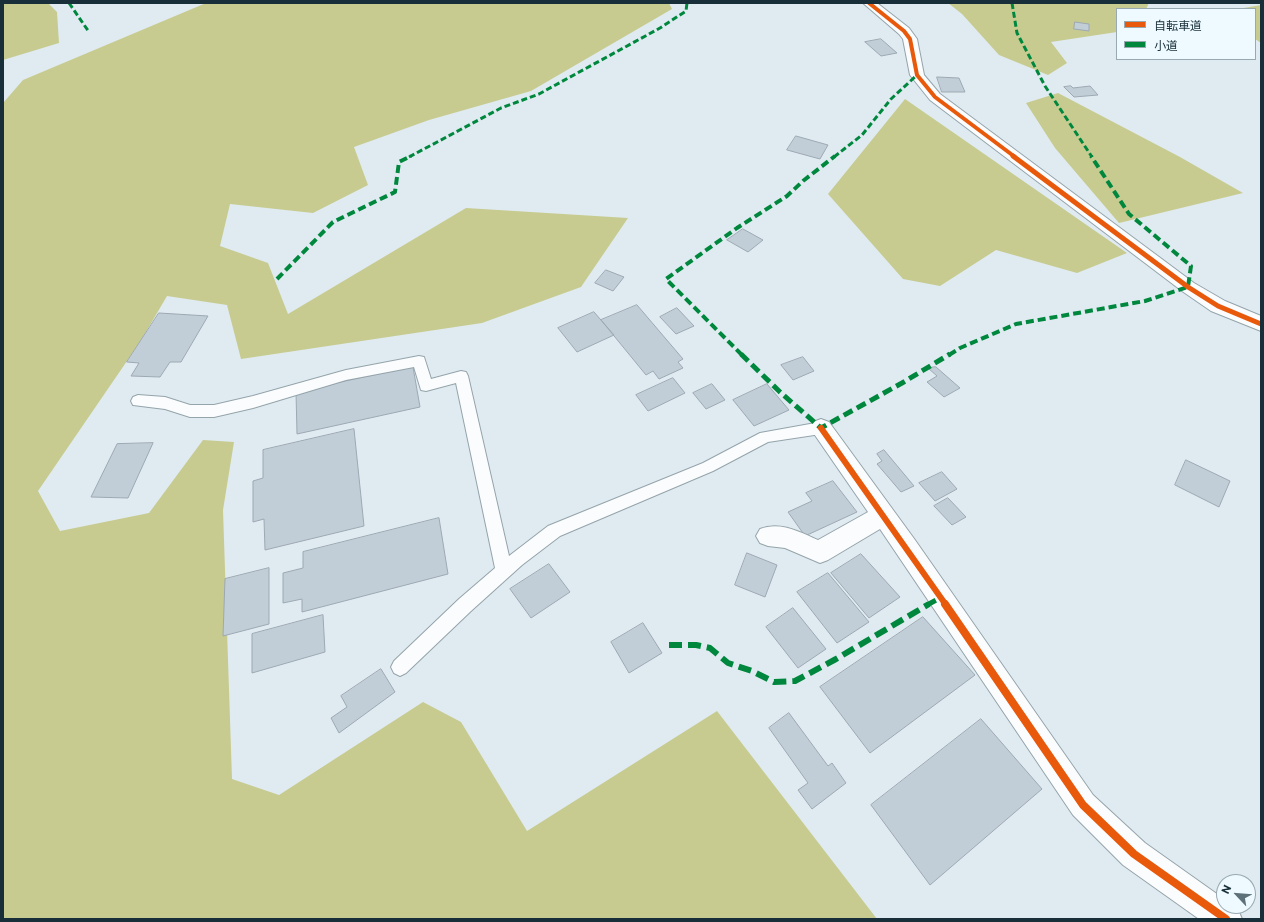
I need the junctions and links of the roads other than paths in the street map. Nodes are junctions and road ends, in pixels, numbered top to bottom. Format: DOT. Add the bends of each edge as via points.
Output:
graph roads {
  1 [pos="869,3"];
  2 [pos="1261,324"];
  3 [pos="138,401"];
  4 [pos="821,428"];
  5 [pos="883,515"];
  6 [pos="768,536"];
  7 [pos="504,570"];
  8 [pos="400,667"];
  9 [pos="1226,919"];
  1 -- 2 [label="street" via="904,31 910,39 917,75 935,96 1188,287 1218,306"];
  3 -- 7 [label="lane" via="165,403 190,411 214,411 346,376 419,361 426,386 460,376"];
  4 -- 5 [label="street"];
  4 -- 7 [label="lane" via="765,438 708,467 554,531"];
  5 -- 6 [label="street" via="820,552 788,538"];
  5 -- 9 [label="street" via="1083,805 1134,854"];
  7 -- 8 [label="lane"];
}
